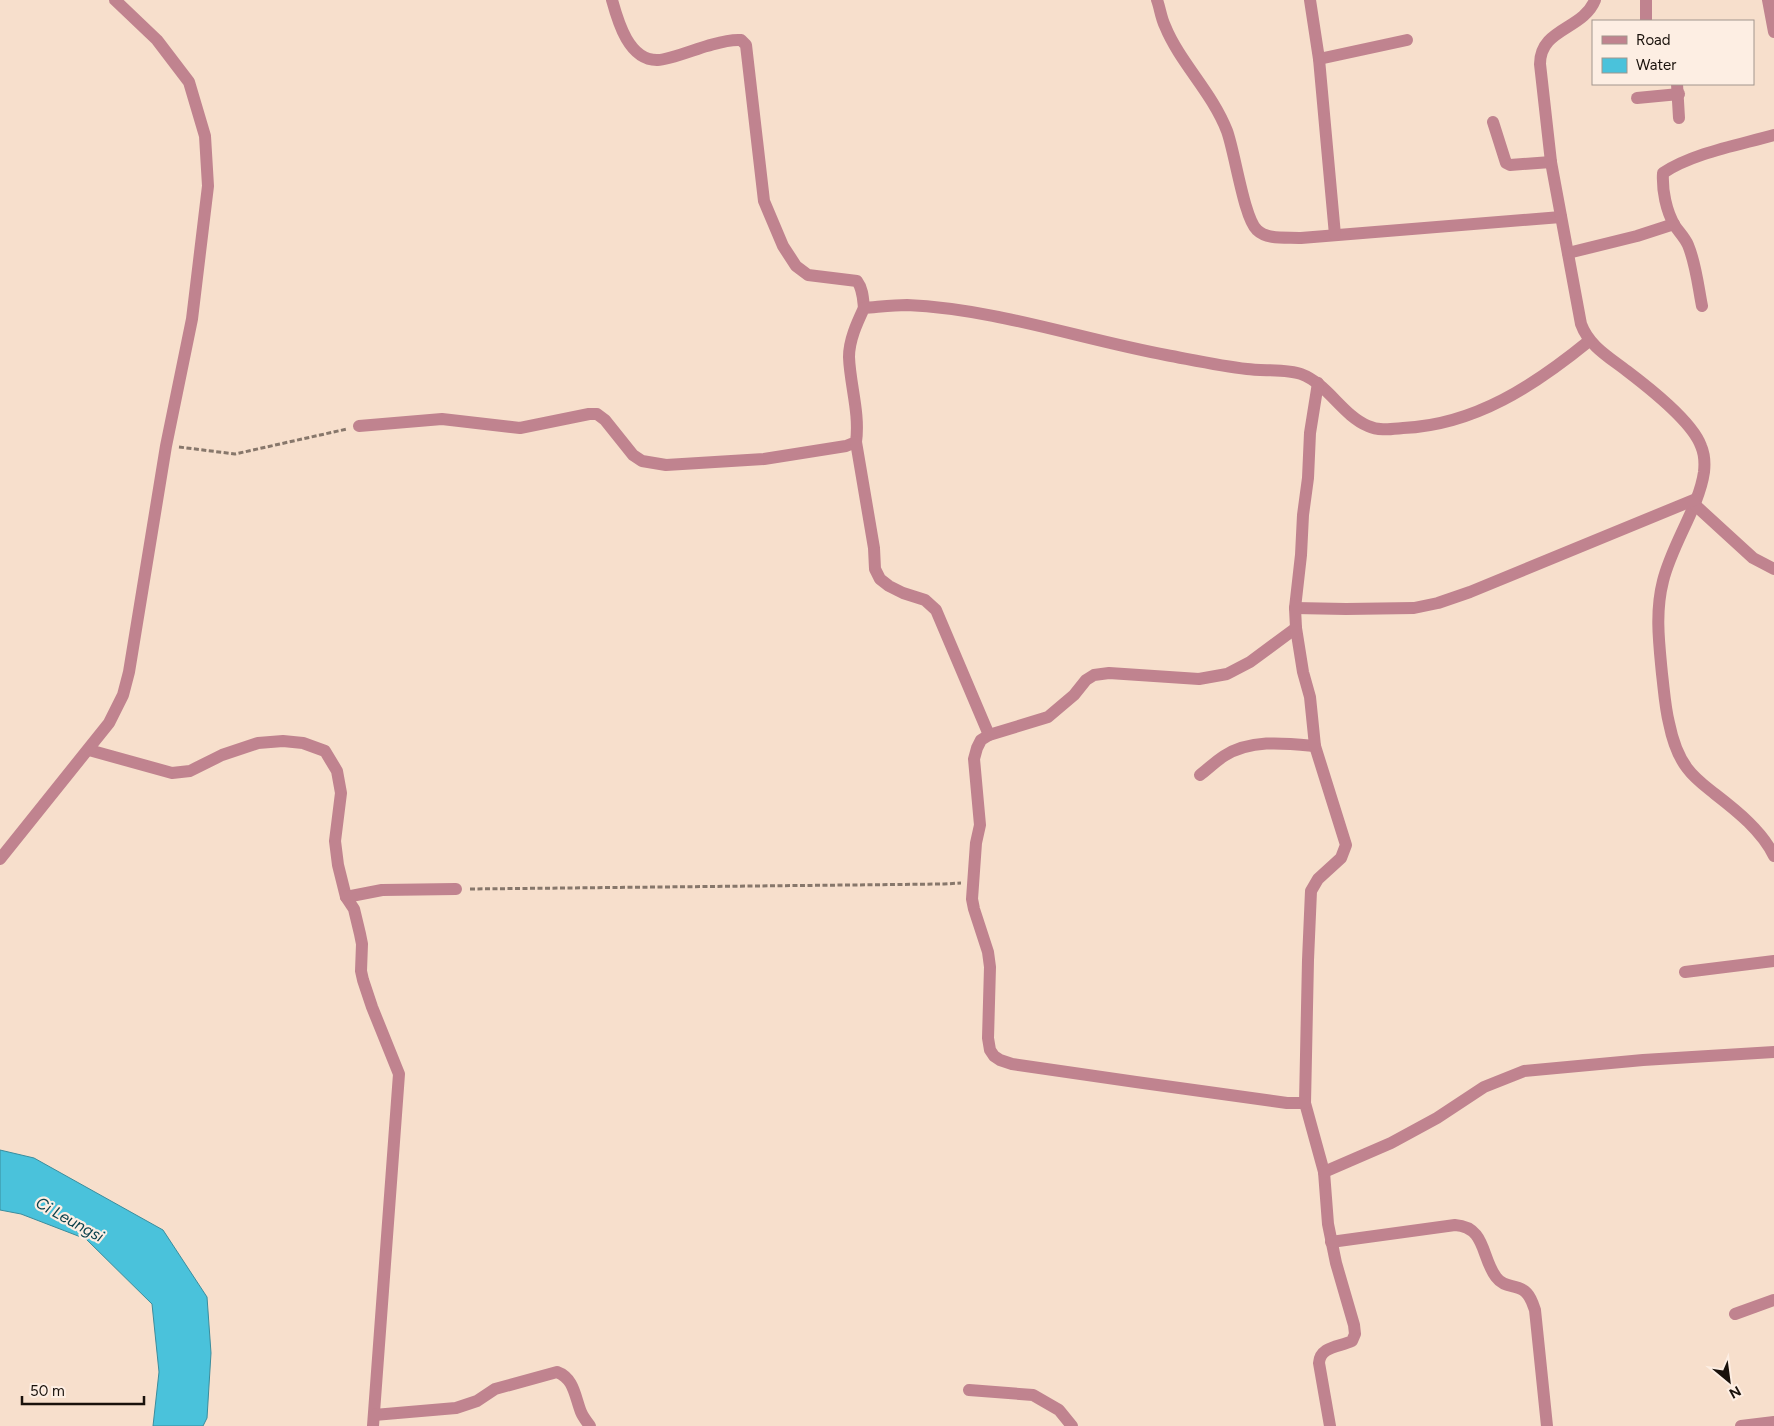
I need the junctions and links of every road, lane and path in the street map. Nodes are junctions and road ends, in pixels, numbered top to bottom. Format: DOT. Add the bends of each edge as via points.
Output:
graph roads {
  1 [pos="115,0"];
  2 [pos="612,0"];
  3 [pos="1157,0"];
  4 [pos="1310,0"];
  5 [pos="1595,0"];
  6 [pos="1646,0"];
  7 [pos="1768,0"];
  8 [pos="1646,20"];
  9 [pos="1774,32"];
  10 [pos="1407,40"];
  11 [pos="1319,59"];
  12 [pos="1678,89"];
  13 [pos="1637,98"];
  14 [pos="1679,118"];
  15 [pos="1493,122"];
  16 [pos="1774,136"];
  17 [pos="1551,162"];
  18 [pos="1561,217"];
  19 [pos="1674,224"];
  20 [pos="1334,235"];
  21 [pos="1568,253"];
  22 [pos="1702,306"];
  23 [pos="864,308"];
  24 [pos="1589,341"];
  25 [pos="1318,383"];
  26 [pos="358,426"];
  27 [pos="856,442"];
  28 [pos="166,446"];
  29 [pos="1695,501"];
  30 [pos="1774,569"];
  31 [pos="1295,608"];
  32 [pos="1296,628"];
  33 [pos="989,735"];
  34 [pos="1315,746"];
  35 [pos="89,750"];
  36 [pos="1200,775"];
  37 [pos="1774,856"];
  38 [pos="0,859"];
  39 [pos="974,881"];
  40 [pos="456,889"];
  41 [pos="346,897"];
  42 [pos="1774,961"];
  43 [pos="1685,972"];
  44 [pos="1774,1052"];
  45 [pos="1305,1102"];
  46 [pos="1324,1172"];
  47 [pos="1331,1242"];
  48 [pos="1774,1300"];
  49 [pos="1735,1314"];
  50 [pos="969,1390"];
  51 [pos="374,1421"];
  52 [pos="1774,1422"];
  53 [pos="590,1426"];
  54 [pos="1072,1426"];
  55 [pos="1330,1426"];
  56 [pos="1547,1426"];
  57 [pos="1741,1426"];
  1 -- 28 [label="street" via="157,40 189,82 206,136 208,186 192,319"];
  2 -- 23 [label="street" via="632,48 643,57 658,60 725,41 741,40 746,45 764,201 783,246 796,266 808,275 857,281"];
  3 -- 20 [label="street" via="1165,26 1227,130 1249,219 1257,230 1269,236"];
  4 -- 11 [label="street"];
  5 -- 17 [label="street" via="1587,14 1555,34 1540,53"];
  6 -- 8 [label="street"];
  7 -- 9 [label="street"];
  10 -- 11 [label="street"];
  11 -- 20 [label="street"];
  12 -- 13 [label="street"];
  12 -- 14 [label="street"];
  15 -- 17 [label="street" via="1506,163"];
  16 -- 19 [label="street" via="1694,158 1663,173 1668,211"];
  17 -- 18 [label="street"];
  18 -- 20 [label="street"];
  18 -- 21 [label="street"];
  19 -- 21 [label="street"];
  19 -- 22 [label="street" via="1691,253"];
  21 -- 24 [label="street" via="1581,324"];
  23 -- 25 [label="street" via="906,305 966,311 1166,355 1300,374"];
  23 -- 27 [label="street" via="849,355 858,428"];
  24 -- 25 [label="street" via="1537,381 1509,397 1466,417 1416,428 1370,427 1353,416"];
  24 -- 29 [label="street" via="1667,406 1696,437 1701,445 1704,472"];
  25 -- 31 [label="street" via="1310,433"];
  26 -- 27 [label="street" via="442,419 520,428 597,414 633,455 642,461 666,465 764,459"];
  26 -- 28 [label="path" via="235,454"];
  27 -- 33 [label="street" via="875,569 889,586 925,600 936,610"];
  28 -- 35 [label="street" via="129,672 123,695 109,723"];
  29 -- 30 [label="street" via="1753,558"];
  29 -- 31 [label="street" via="1438,603 1407,608"];
  29 -- 37 [label="street" via="1669,561 1659,602 1658,632 1668,722 1686,767 1750,824"];
  31 -- 32 [label="street"];
  32 -- 33 [label="street" via="1250,662 1227,674 1199,679 1109,673 1094,675 1048,717"];
  32 -- 34 [label="street" via="1310,698"];
  33 -- 39 [label="street" via="981,740 974,759 980,825"];
  34 -- 36 [label="street" via="1251,745 1222,757"];
  34 -- 45 [label="street" via="1346,845 1341,858 1318,879 1311,891"];
  35 -- 38 [label="street"];
  35 -- 41 [label="street" via="172,773 190,771 222,755 270,741 303,742 325,751 337,772 341,793 335,840"];
  39 -- 40 [label="path" via="944,884"];
  39 -- 45 [label="street" via="974,909 990,967 988,1038 994,1056 1012,1064 1287,1103"];
  40 -- 41 [label="street" via="382,890"];
  41 -- 51 [label="street" via="354,909 360,934 363,980 399,1074"];
  42 -- 43 [label="street"];
  44 -- 46 [label="street" via="1524,1071 1484,1087 1391,1144"];
  45 -- 46 [label="street"];
  46 -- 47 [label="street"];
  47 -- 55 [label="street" via="1355,1330 1352,1341 1330,1348 1319,1358"];
  47 -- 56 [label="street" via="1455,1225 1473,1230 1496,1278 1507,1286 1524,1290 1535,1310"];
  48 -- 49 [label="street"];
  50 -- 54 [label="street" via="1034,1395 1059,1410"];
  51 -- 53 [label="street" via="468,1405 495,1389 557,1372 570,1381 582,1415"];
  52 -- 57 [label="street"];
}
